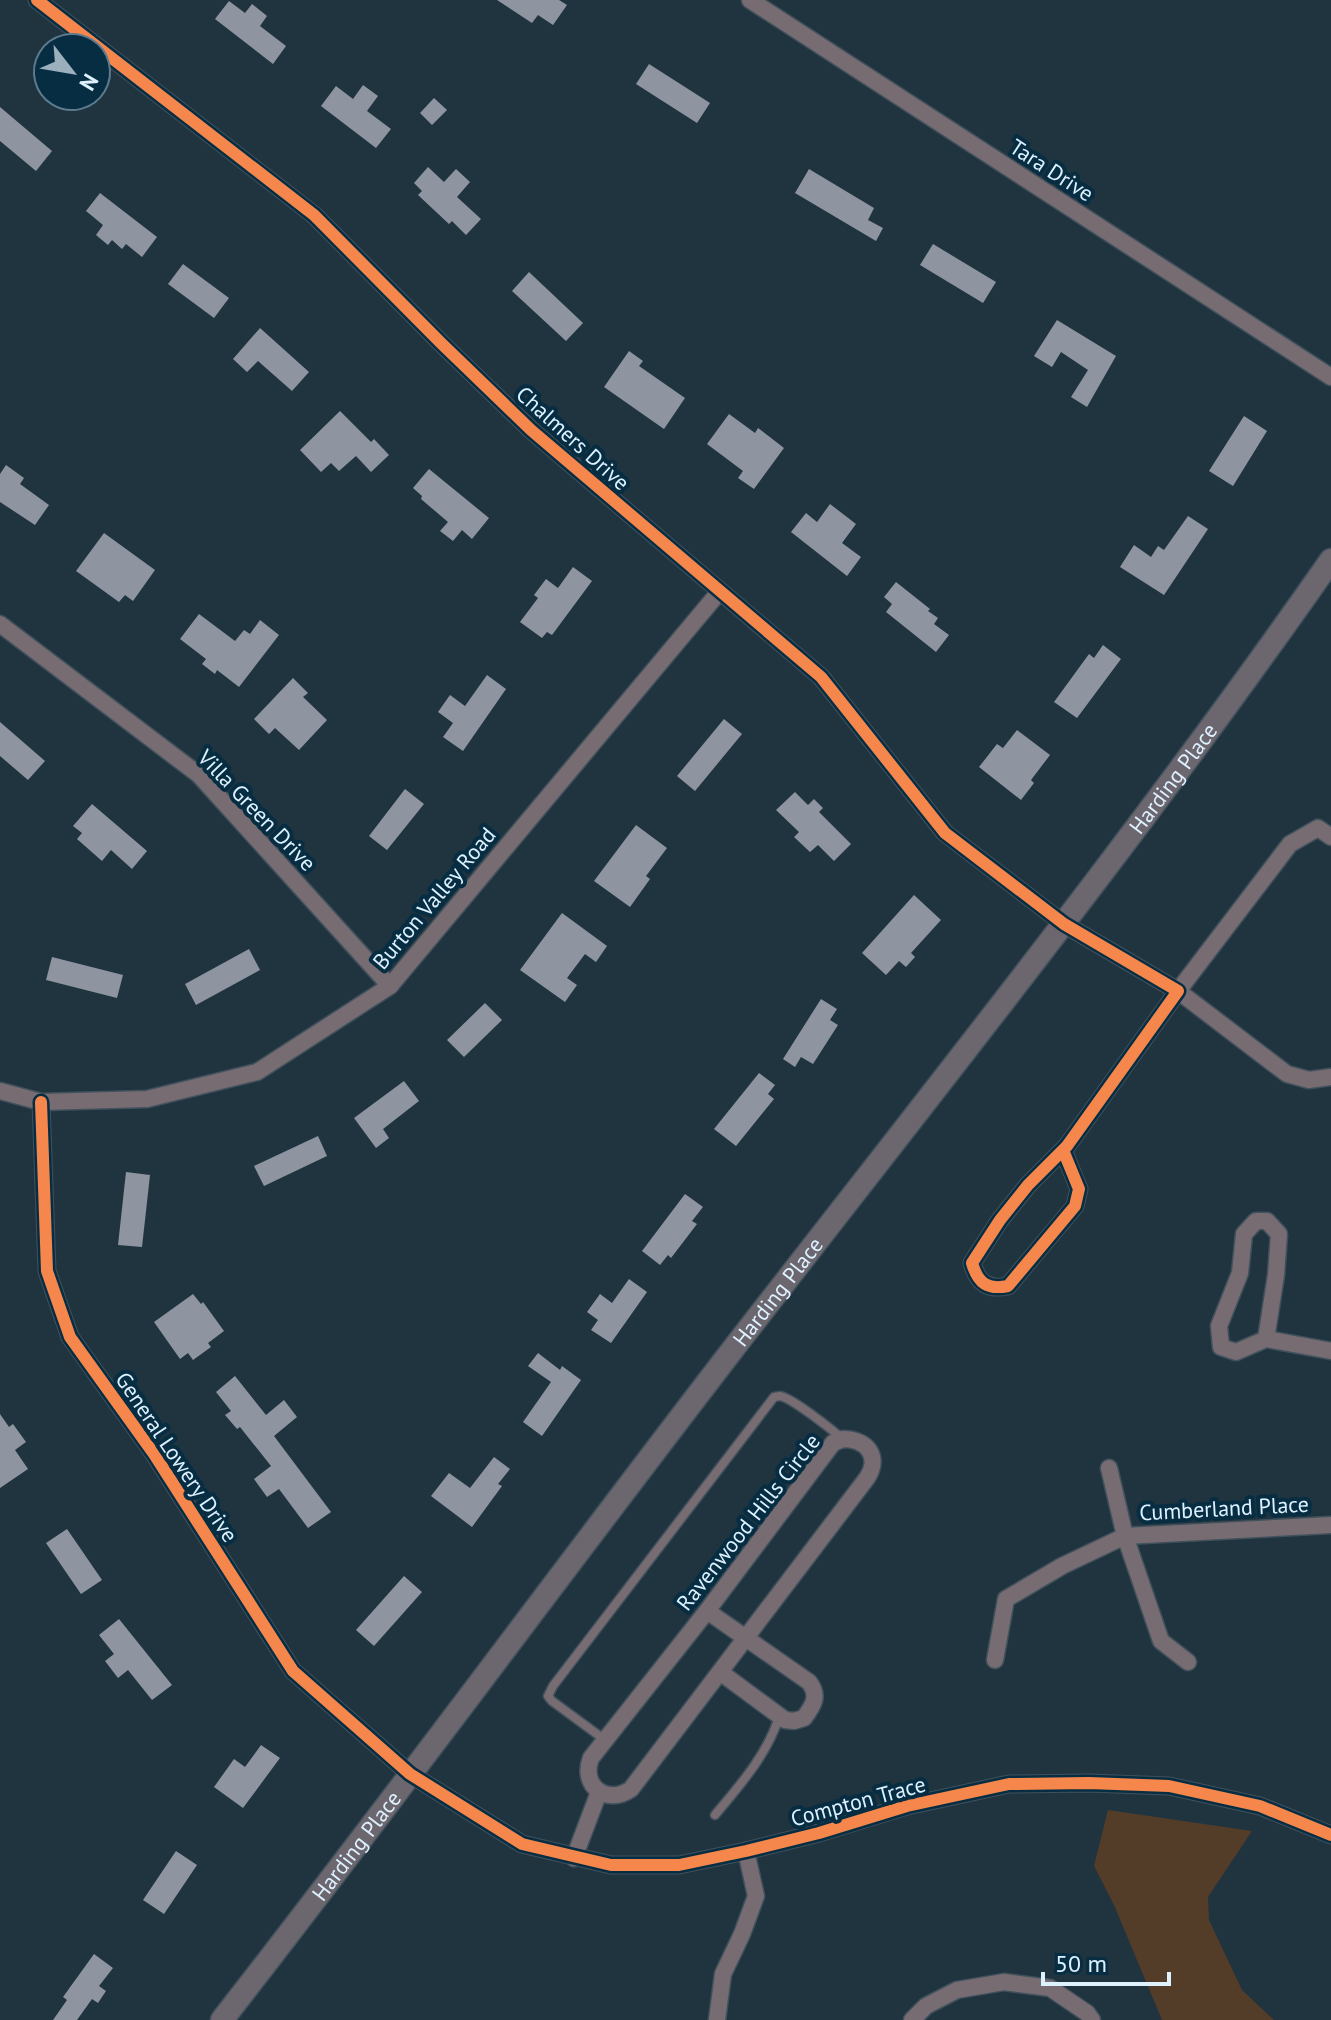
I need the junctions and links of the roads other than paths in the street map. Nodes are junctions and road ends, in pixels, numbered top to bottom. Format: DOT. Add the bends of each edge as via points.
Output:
graph roads {
  1 [pos="37,0"];
  2 [pos="750,0"];
  3 [pos="1331,377"];
  4 [pos="1331,560"];
  5 [pos="720,591"];
  6 [pos="0,624"];
  7 [pos="1331,837"];
  8 [pos="1064,924"];
  9 [pos="390,986"];
  10 [pos="1178,991"];
  11 [pos="1331,1077"];
  12 [pos="0,1091"];
  13 [pos="41,1102"];
  14 [pos="1063,1150"];
  15 [pos="1266,1339"];
  16 [pos="1331,1351"];
  17 [pos="843,1439"];
  18 [pos="1109,1468"];
  19 [pos="1331,1525"];
  20 [pos="1125,1536"];
  21 [pos="707,1611"];
  22 [pos="746,1638"];
  23 [pos="995,1660"];
  24 [pos="1188,1662"];
  25 [pos="720,1672"];
  26 [pos="779,1717"];
  27 [pos="605,1740"];
  28 [pos="410,1774"];
  29 [pos="599,1792"];
  30 [pos="715,1815"];
  31 [pos="1331,1835"];
  32 [pos="746,1851"];
  33 [pos="574,1858"];
  34 [pos="222,2020"];
  35 [pos="717,2020"];
  36 [pos="912,2020"];
  37 [pos="1092,2020"];
  1 -- 5 [label="street, Chalmers Drive" via="314,215 531,430"];
  2 -- 3 [label="street, Tara Drive"];
  4 -- 8 [label="main road, Harding Place"];
  5 -- 8 [label="street, Chalmers Drive" via="821,677 945,833"];
  5 -- 9 [label="street, Burton Valley Road"];
  6 -- 9 [label="street, Villa Green Drive" via="199,775"];
  7 -- 10 [label="street" via="1318,828 1290,844"];
  8 -- 10 [label="street, Chalmers Drive"];
  8 -- 28 [label="main road, Harding Place"];
  9 -- 13 [label="street, Burton Valley Road" via="257,1072 147,1099"];
  10 -- 11 [label="street, Chalmers Drive" via="1287,1074 1309,1080"];
  10 -- 14 [label="street"];
  12 -- 13 [label="street, Burton Valley Road"];
  13 -- 28 [label="street, General Lowery Drive" via="47,1271 70,1337 154,1454 293,1671"];
  14 -- 14 [label="street" via="1009,1208 972,1263 985,1284 1008,1286 1075,1206 1079,1189"];
  15 -- 15 [label="street" via="1279,1234 1267,1221 1256,1221 1244,1234 1240,1273 1218,1330 1221,1347 1236,1352"];
  15 -- 16 [label="street"];
  17 -- 21 [label="street, Ravenwood Hills Circle" via="833,1443"];
  17 -- 22 [label="street, Ravenwood Hills Circle" via="870,1451 873,1469"];
  17 -- 27 [label="lane" via="786,1399 774,1397 548,1696"];
  18 -- 20 [label="street"];
  19 -- 20 [label="street, Cumberland Place"];
  20 -- 23 [label="street, Cumberland Place" via="1006,1599"];
  20 -- 24 [label="street" via="1161,1641"];
  21 -- 22 [label="street"];
  21 -- 27 [label="street, Ravenwood Hills Circle"];
  22 -- 25 [label="street, Ravenwood Hills Circle"];
  22 -- 26 [label="street" via="814,1689 816,1698 804,1718"];
  25 -- 26 [label="street"];
  25 -- 29 [label="street, Ravenwood Hills Circle" via="631,1789 616,1796"];
  26 -- 30 [label="lane" via="770,1742"];
  27 -- 29 [label="street, Ravenwood Hills Circle" via="588,1766"];
  28 -- 33 [label="street, Compton Trace" via="522,1844"];
  28 -- 34 [label="main road, Harding Place"];
  29 -- 33 [label="street"];
  31 -- 32 [label="street, Compton Trace" via="1260,1806 1169,1786 1009,1784"];
  32 -- 33 [label="street, Compton Trace" via="679,1865 611,1865"];
  32 -- 35 [label="street" via="756,1896 723,1974"];
  36 -- 37 [label="street" via="957,1990 1004,1982 1050,1988"];
}
